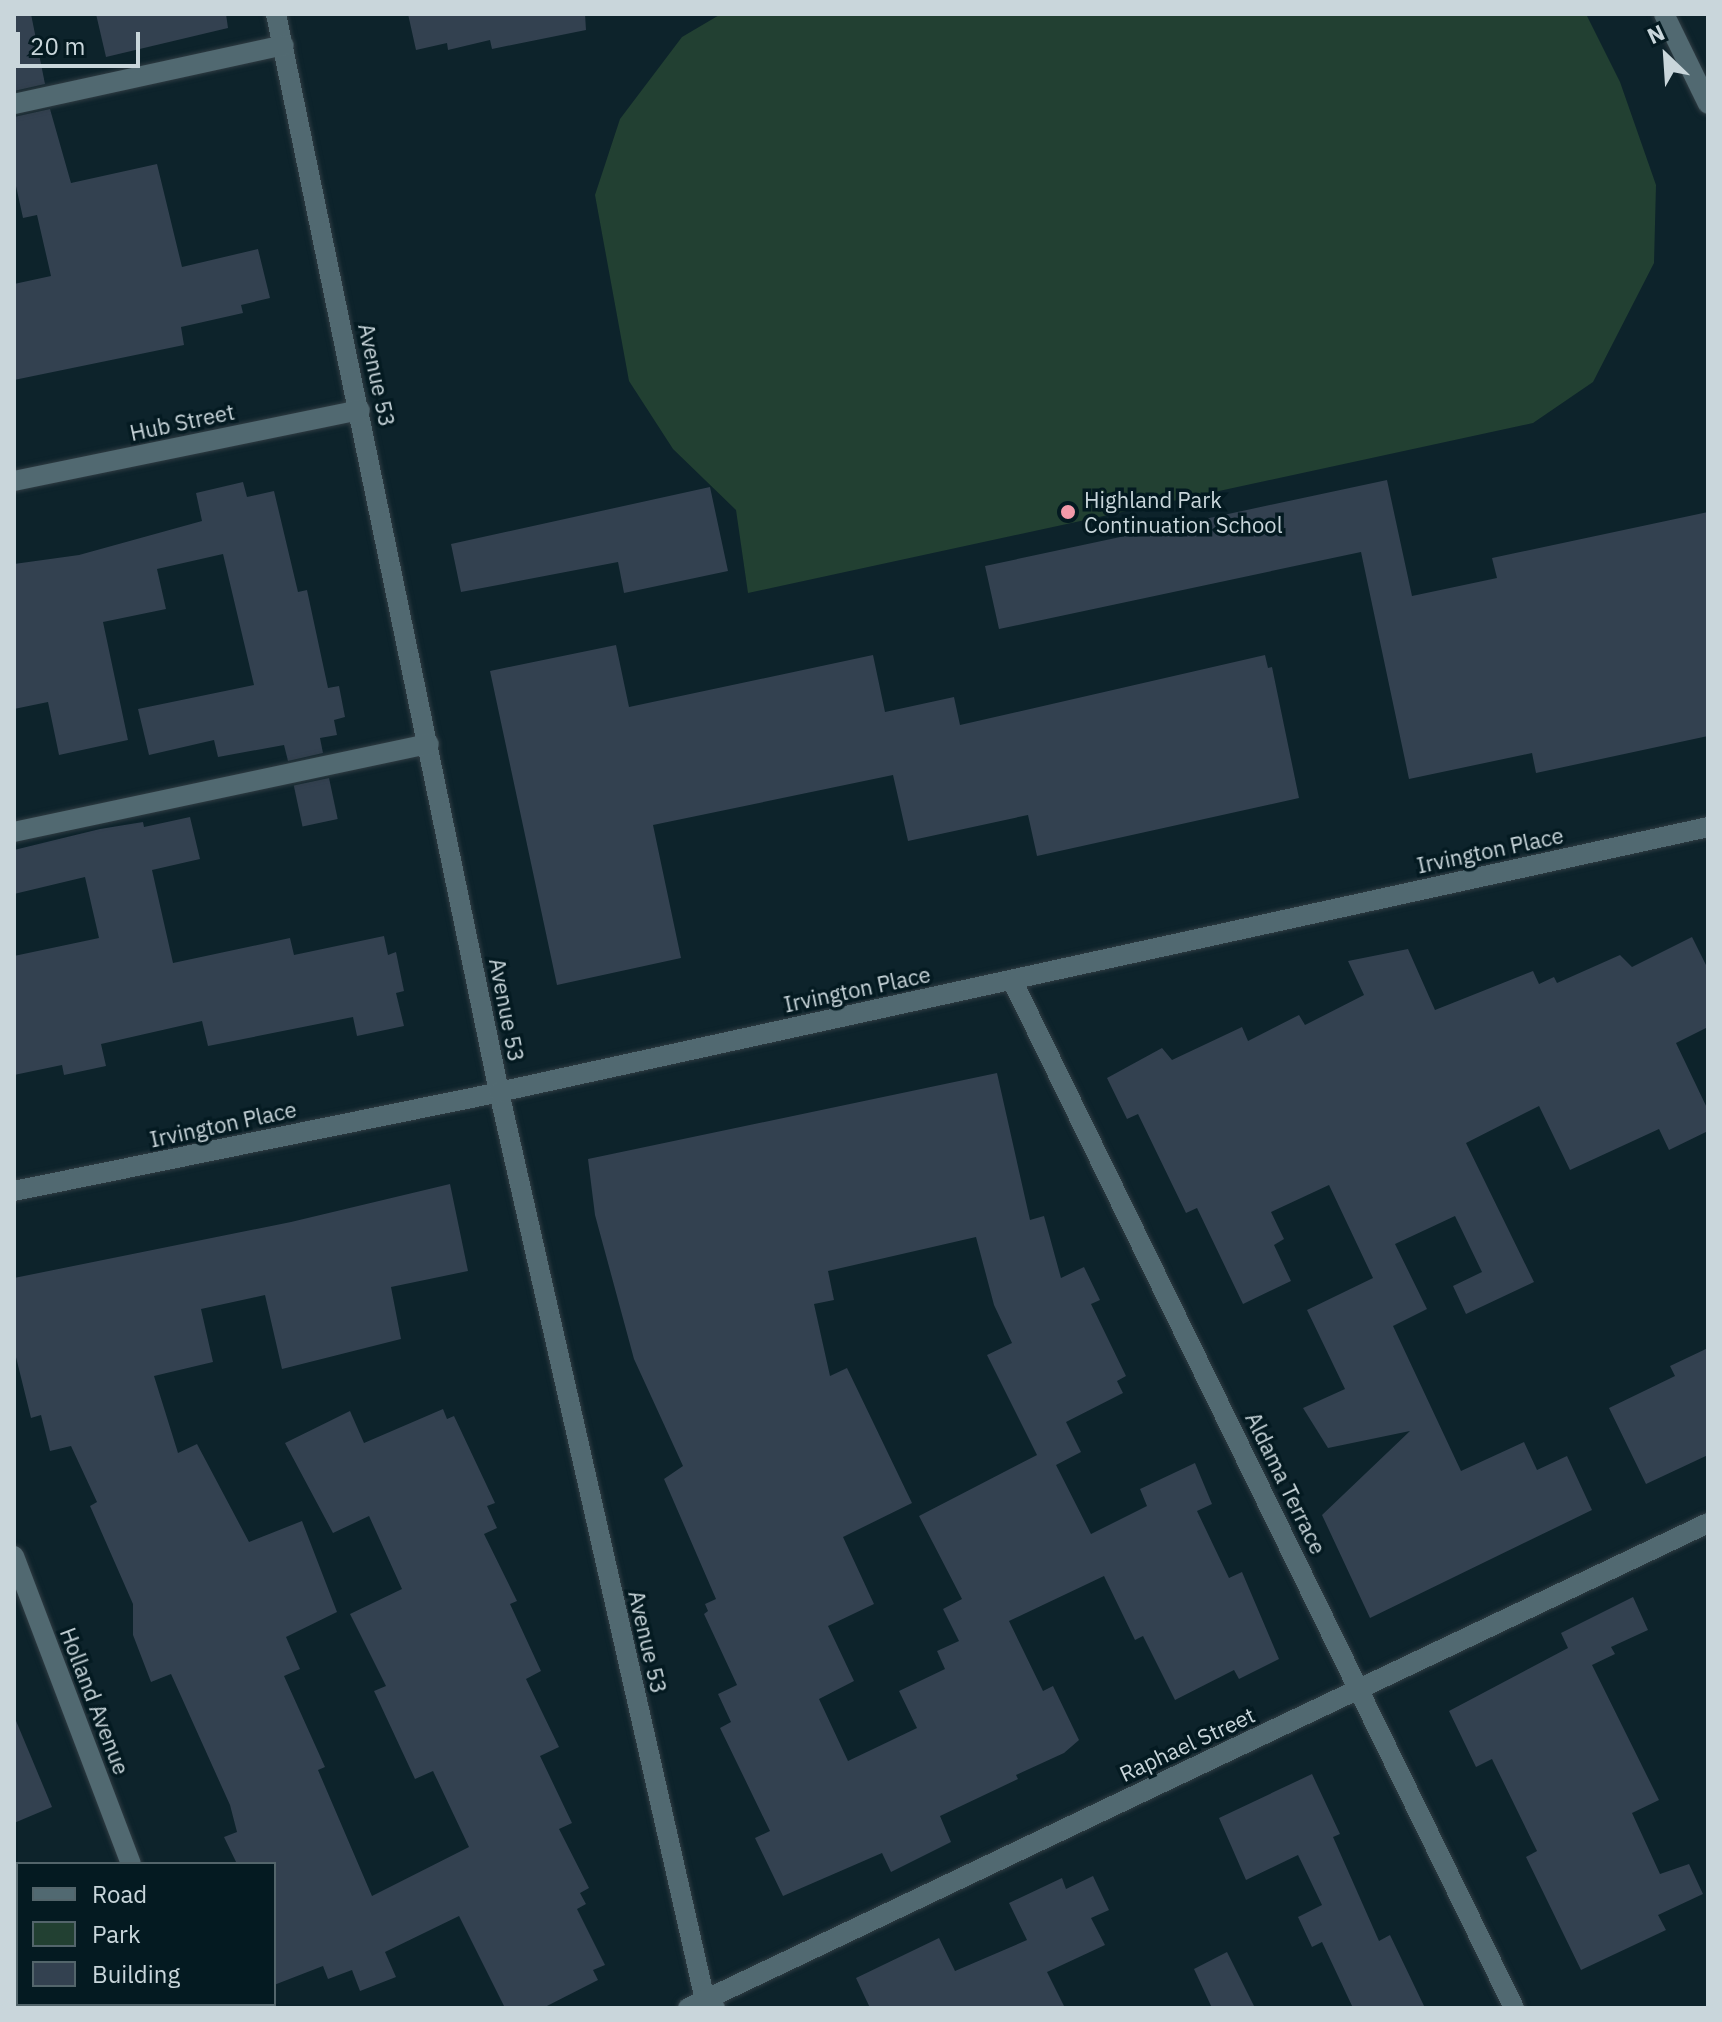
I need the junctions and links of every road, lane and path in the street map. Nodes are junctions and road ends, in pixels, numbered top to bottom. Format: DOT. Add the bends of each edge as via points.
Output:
graph roads {
  1 [pos="276,14"];
  2 [pos="1664,14"];
  3 [pos="284,45"];
  4 [pos="14,104"];
  5 [pos="1708,104"];
  6 [pos="360,410"];
  7 [pos="14,481"];
  8 [pos="429,744"];
  9 [pos="1708,827"];
  10 [pos="14,832"];
  11 [pos="1012,980"];
  12 [pos="499,1092"];
  13 [pos="14,1191"];
  14 [pos="1708,1523"];
  15 [pos="14,1556"];
  16 [pos="1360,1688"];
  17 [pos="130,1862"];
  18 [pos="702,2005"];
  19 [pos="1514,2008"];
  1 -- 3 [label="street, Avenue 53"];
  2 -- 5 [label="street"];
  3 -- 4 [label="street"];
  3 -- 6 [label="street, Avenue 53"];
  6 -- 7 [label="street, Hub Street"];
  6 -- 8 [label="street, Avenue 53"];
  8 -- 10 [label="street"];
  8 -- 12 [label="street, Avenue 53"];
  9 -- 11 [label="street, Irvington Place"];
  11 -- 12 [label="street, Irvington Place"];
  11 -- 16 [label="street, Aldama Terrace"];
  12 -- 13 [label="street, Irvington Place"];
  12 -- 18 [label="street, Avenue 53"];
  14 -- 16 [label="street, Raphael Street"];
  15 -- 17 [label="street, Holland Avenue"];
  16 -- 18 [label="street, Raphael Street"];
  16 -- 19 [label="street, Aldama Terrace"];
}
